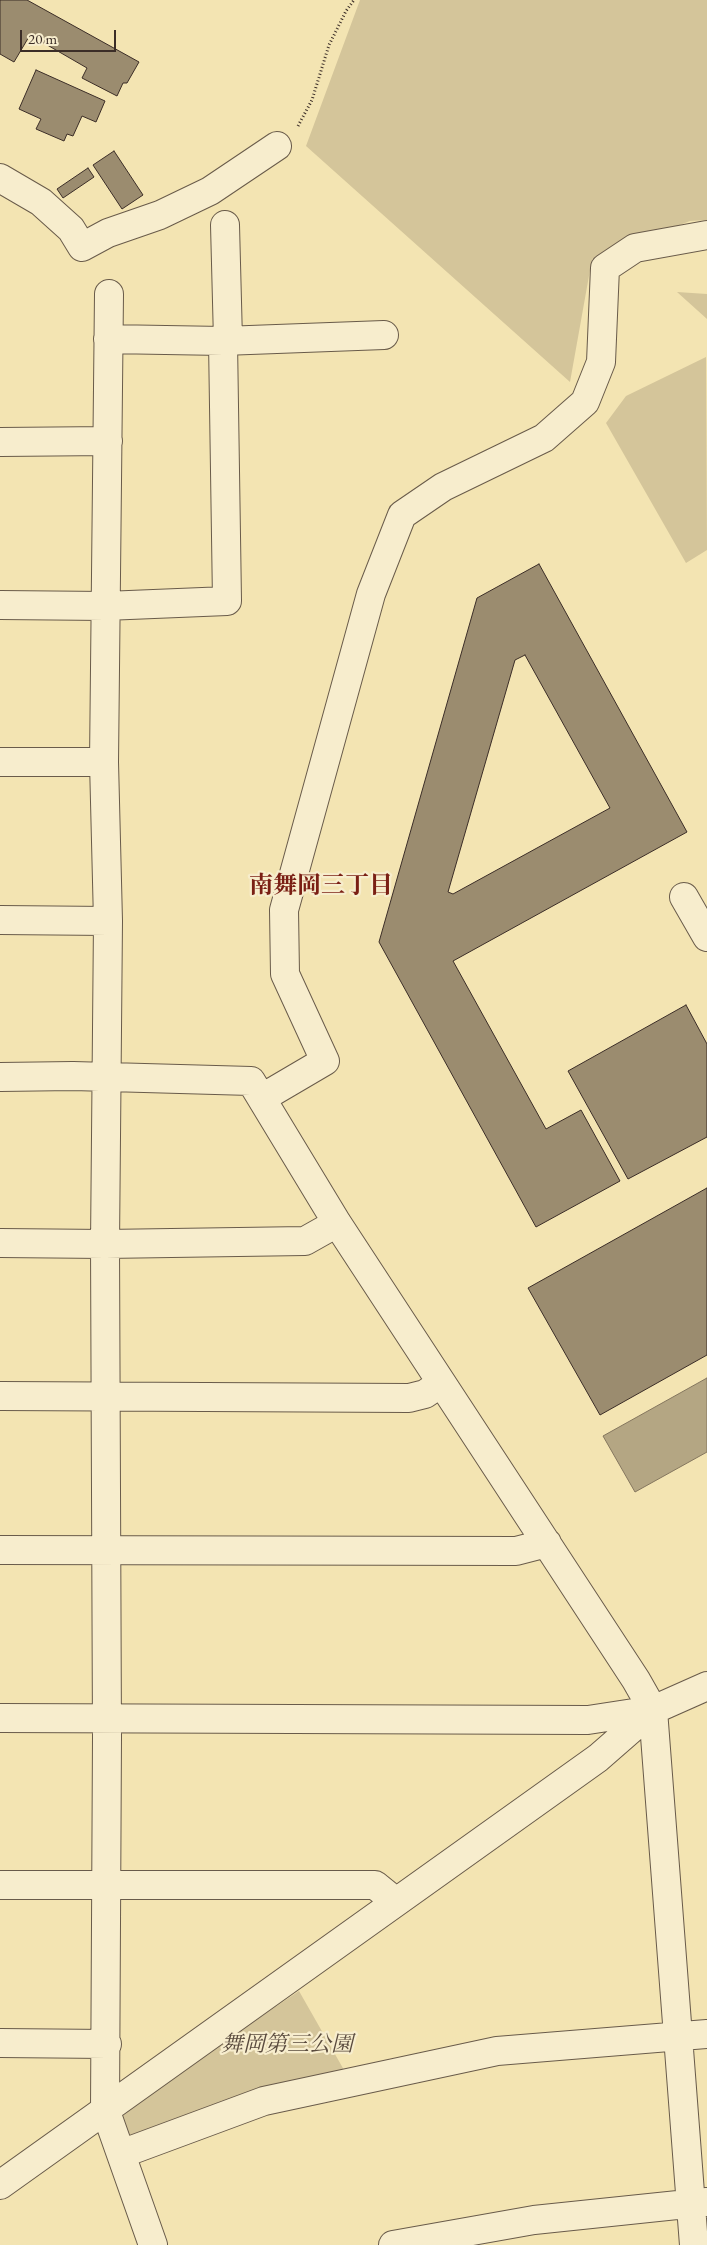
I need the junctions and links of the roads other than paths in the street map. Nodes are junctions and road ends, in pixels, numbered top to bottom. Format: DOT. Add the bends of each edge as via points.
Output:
graph roads {
  1 [pos="276,146"];
  2 [pos="0,178"];
  3 [pos="225,226"];
  4 [pos="707,235"];
  5 [pos="109,294"];
  6 [pos="384,335"];
  7 [pos="108,339"];
  8 [pos="226,340"];
  9 [pos="108,441"];
  10 [pos="0,442"];
  11 [pos="0,605"];
  12 [pos="105,606"];
  13 [pos="0,762"];
  14 [pos="104,762"];
  15 [pos="684,897"];
  16 [pos="0,920"];
  17 [pos="108,921"];
  18 [pos="707,937"];
  19 [pos="0,1077"];
  20 [pos="107,1078"];
  21 [pos="262,1098"];
  22 [pos="337,1223"];
  23 [pos="0,1243"];
  24 [pos="105,1244"];
  25 [pos="441,1383"];
  26 [pos="0,1396"];
  27 [pos="105,1396"];
  28 [pos="547,1543"];
  29 [pos="0,1550"];
  30 [pos="105,1550"];
  31 [pos="707,1686"];
  32 [pos="653,1710"];
  33 [pos="0,1718"];
  34 [pos="107,1718"];
  35 [pos="0,1885"];
  36 [pos="106,1885"];
  37 [pos="396,1902"];
  38 [pos="707,2034"];
  39 [pos="679,2036"];
  40 [pos="0,2043"];
  41 [pos="106,2044"];
  42 [pos="105,2109"];
  43 [pos="121,2154"];
  44 [pos="0,2185"];
  45 [pos="699,2202"];
  46 [pos="153,2245"];
  47 [pos="393,2245"];
  48 [pos="694,2245"];
  1 -- 2 [label="street" via="210,191 160,215 108,233 82,248 71,229 41,202"];
  3 -- 8 [label="street"];
  4 -- 21 [label="street" via="635,248 605,268 601,362 585,402 544,438 443,487 402,515 371,594 284,910 284,974 325,1061"];
  5 -- 7 [label="street"];
  6 -- 8 [label="street"];
  7 -- 8 [label="street"];
  7 -- 9 [label="street"];
  8 -- 12 [label="street" via="227,600"];
  9 -- 10 [label="street"];
  9 -- 12 [label="street"];
  11 -- 12 [label="street"];
  12 -- 14 [label="street"];
  13 -- 14 [label="street"];
  14 -- 17 [label="street"];
  15 -- 18 [label="street"];
  16 -- 17 [label="street"];
  17 -- 20 [label="street"];
  19 -- 20 [label="street"];
  20 -- 21 [label="street" via="251,1082"];
  20 -- 24 [label="street"];
  21 -- 22 [label="street"];
  22 -- 24 [label="street" via="305,1241"];
  22 -- 25 [label="street"];
  23 -- 24 [label="street"];
  24 -- 27 [label="street"];
  25 -- 27 [label="street" via="425,1394 410,1398"];
  25 -- 28 [label="street"];
  26 -- 27 [label="street"];
  27 -- 30 [label="street"];
  28 -- 30 [label="street" via="516,1551"];
  28 -- 32 [label="street"];
  29 -- 30 [label="street"];
  30 -- 34 [label="street"];
  31 -- 32 [label="street"];
  32 -- 34 [label="street" via="588,1720"];
  32 -- 37 [label="street" via="598,1758"];
  32 -- 39 [label="street"];
  33 -- 34 [label="street"];
  34 -- 36 [label="street"];
  35 -- 36 [label="street"];
  36 -- 37 [label="street" via="375,1885"];
  36 -- 41 [label="street"];
  37 -- 42 [label="street"];
  38 -- 39 [label="street"];
  39 -- 43 [label="street" via="487,2053 264,2100"];
  39 -- 45 [label="street"];
  40 -- 41 [label="street"];
  41 -- 42 [label="street"];
  42 -- 43 [label="street"];
  42 -- 44 [label="street"];
  43 -- 46 [label="street"];
  45 -- 47 [label="street" via="534,2220"];
  45 -- 48 [label="street"];
}
